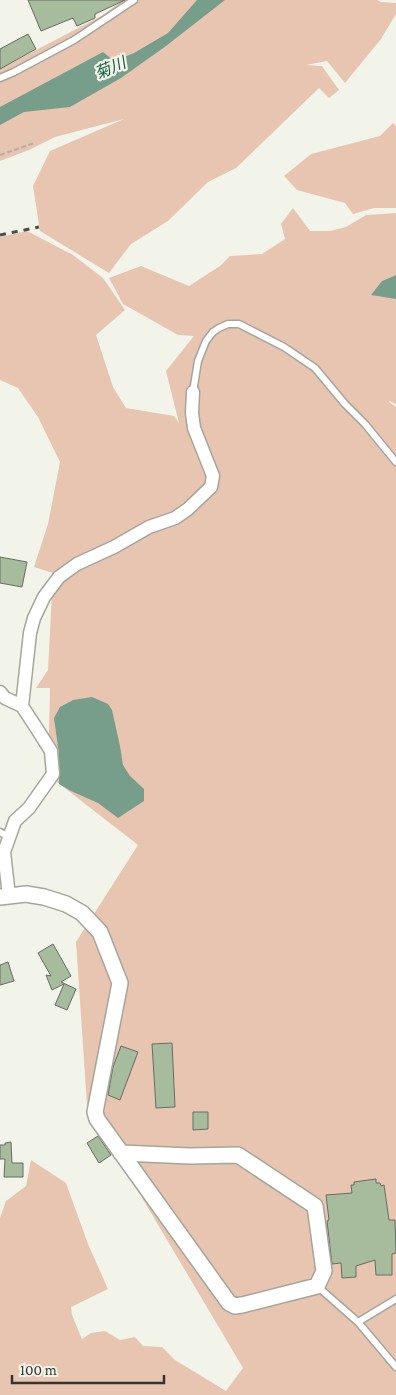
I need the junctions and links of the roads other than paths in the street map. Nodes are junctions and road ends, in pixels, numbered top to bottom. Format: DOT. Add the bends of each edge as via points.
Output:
graph roads {
  1 [pos="134,0"];
  2 [pos="0,78"];
  3 [pos="193,392"];
  4 [pos="396,462"];
  5 [pos="2,697"];
  6 [pos="22,706"];
  7 [pos="5,834"];
  8 [pos="5,897"];
  9 [pos="121,1153"];
  10 [pos="317,1286"];
  11 [pos="396,1299"];
  12 [pos="358,1322"];
  13 [pos="396,1367"];
  1 -- 2 [label="lane" via="74,40"];
  3 -- 4 [label="lane" via="198,361 206,341 219,328 239,324 284,347 315,368"];
  3 -- 6 [label="street" via="194,428 213,476 211,487 175,518 149,527 59,577 44,596 34,618"];
  5 -- 6 [label="street"];
  6 -- 7 [label="street" via="51,751 53,774"];
  7 -- 8 [label="street"];
  8 -- 9 [label="street" via="26,894 66,904 82,913 100,932 120,983 94,1112"];
  9 -- 10 [label="street" via="229,1303 242,1305"];
  9 -- 10 [label="street" via="238,1155 315,1206 324,1271"];
  10 -- 12 [label="lane"];
  11 -- 12 [label="lane"];
  12 -- 13 [label="lane"];
}
